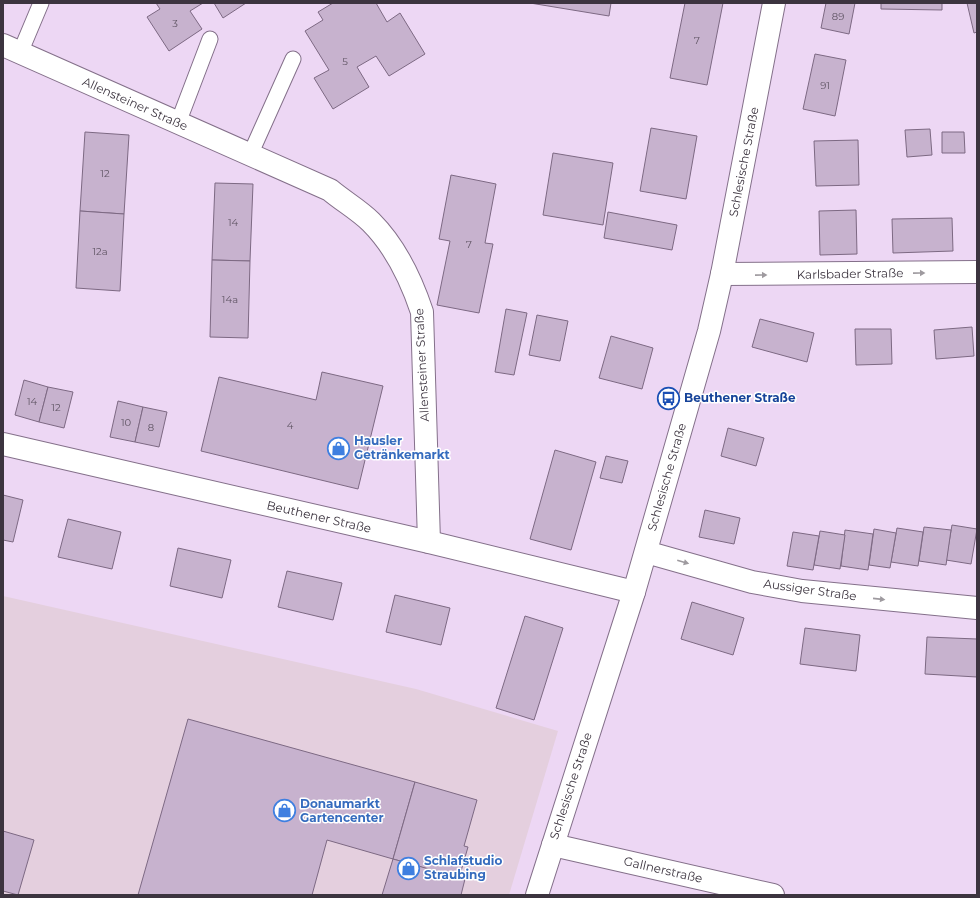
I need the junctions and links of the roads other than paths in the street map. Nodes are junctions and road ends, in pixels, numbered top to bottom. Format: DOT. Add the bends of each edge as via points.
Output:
graph roads {
  1 [pos="42,3"];
  2 [pos="774,3"];
  3 [pos="210,39"];
  4 [pos="12,49"];
  5 [pos="293,59"];
  6 [pos="178,123"];
  7 [pos="250,155"];
  8 [pos="977,272"];
  9 [pos="722,274"];
  10 [pos="3,444"];
  11 [pos="429,542"];
  12 [pos="646,552"];
  13 [pos="634,592"];
  14 [pos="977,608"];
  15 [pos="553,845"];
  16 [pos="537,895"];
  17 [pos="773,895"];
  1 -- 4 [label="lane, Allensteiner Straße"];
  2 -- 9 [label="street, Schlesische Straße"];
  3 -- 6 [label="lane"];
  4 -- 6 [label="street, Allensteiner Straße"];
  5 -- 7 [label="lane"];
  6 -- 7 [label="street, Allensteiner Straße"];
  7 -- 11 [label="street, Allensteiner Straße" via="330,190 371,222 412,281 422,312"];
  9 -- 8 [label="street, Karlsbader Straße, one-way"];
  9 -- 12 [label="street, Schlesische Straße" via="707,339"];
  10 -- 11 [label="street, Beuthener Straße"];
  11 -- 13 [label="street, Beuthener Straße"];
  12 -- 13 [label="street, Schlesische Straße"];
  12 -- 14 [label="street, Aussiger Straße, one-way" via="752,582 802,591"];
  13 -- 15 [label="street, Schlesische Straße"];
  15 -- 16 [label="street, Schlesische Straße"];
  15 -- 17 [label="street, Gallnerstraße"];
}
